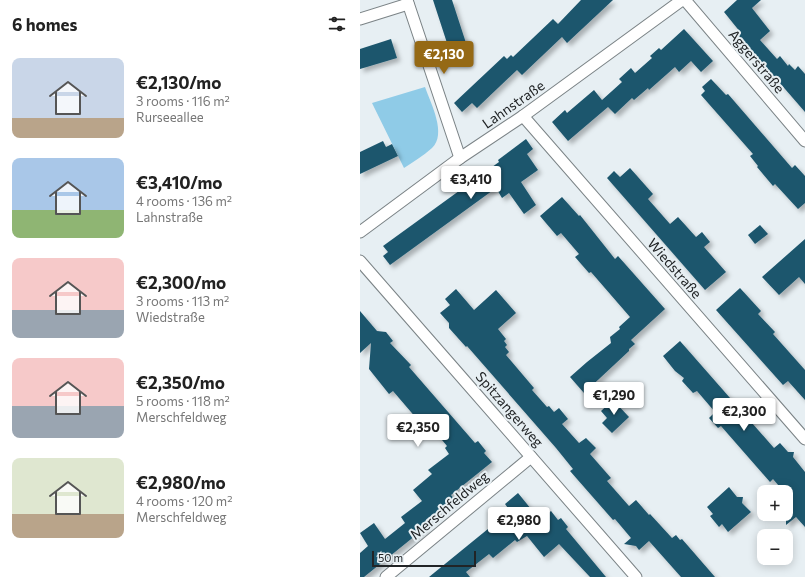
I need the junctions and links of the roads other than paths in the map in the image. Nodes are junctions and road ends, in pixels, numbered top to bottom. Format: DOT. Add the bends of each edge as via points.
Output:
graph roads {
  1 [pos="684,0"];
  2 [pos="407,2"];
  3 [pos="360,19"];
  4 [pos="523,116"];
  5 [pos="805,141"];
  6 [pos="460,158"];
  7 [pos="360,232"];
  8 [pos="360,261"];
  9 [pos="805,439"];
  10 [pos="531,457"];
  11 [pos="386,577"];
  12 [pos="636,577"];
  1 -- 4 [label="street, Lahnstraße"];
  1 -- 5 [label="street, Aggerstraße"];
  2 -- 3 [label="street"];
  2 -- 6 [label="street"];
  4 -- 6 [label="street, Lahnstraße"];
  4 -- 9 [label="street, Wiedstraße"];
  6 -- 7 [label="street, Lahnstraße"];
  8 -- 10 [label="street, Spitzangerweg"];
  10 -- 11 [label="street, Merschfeldweg"];
  10 -- 12 [label="street, Spitzangerweg"];
}
